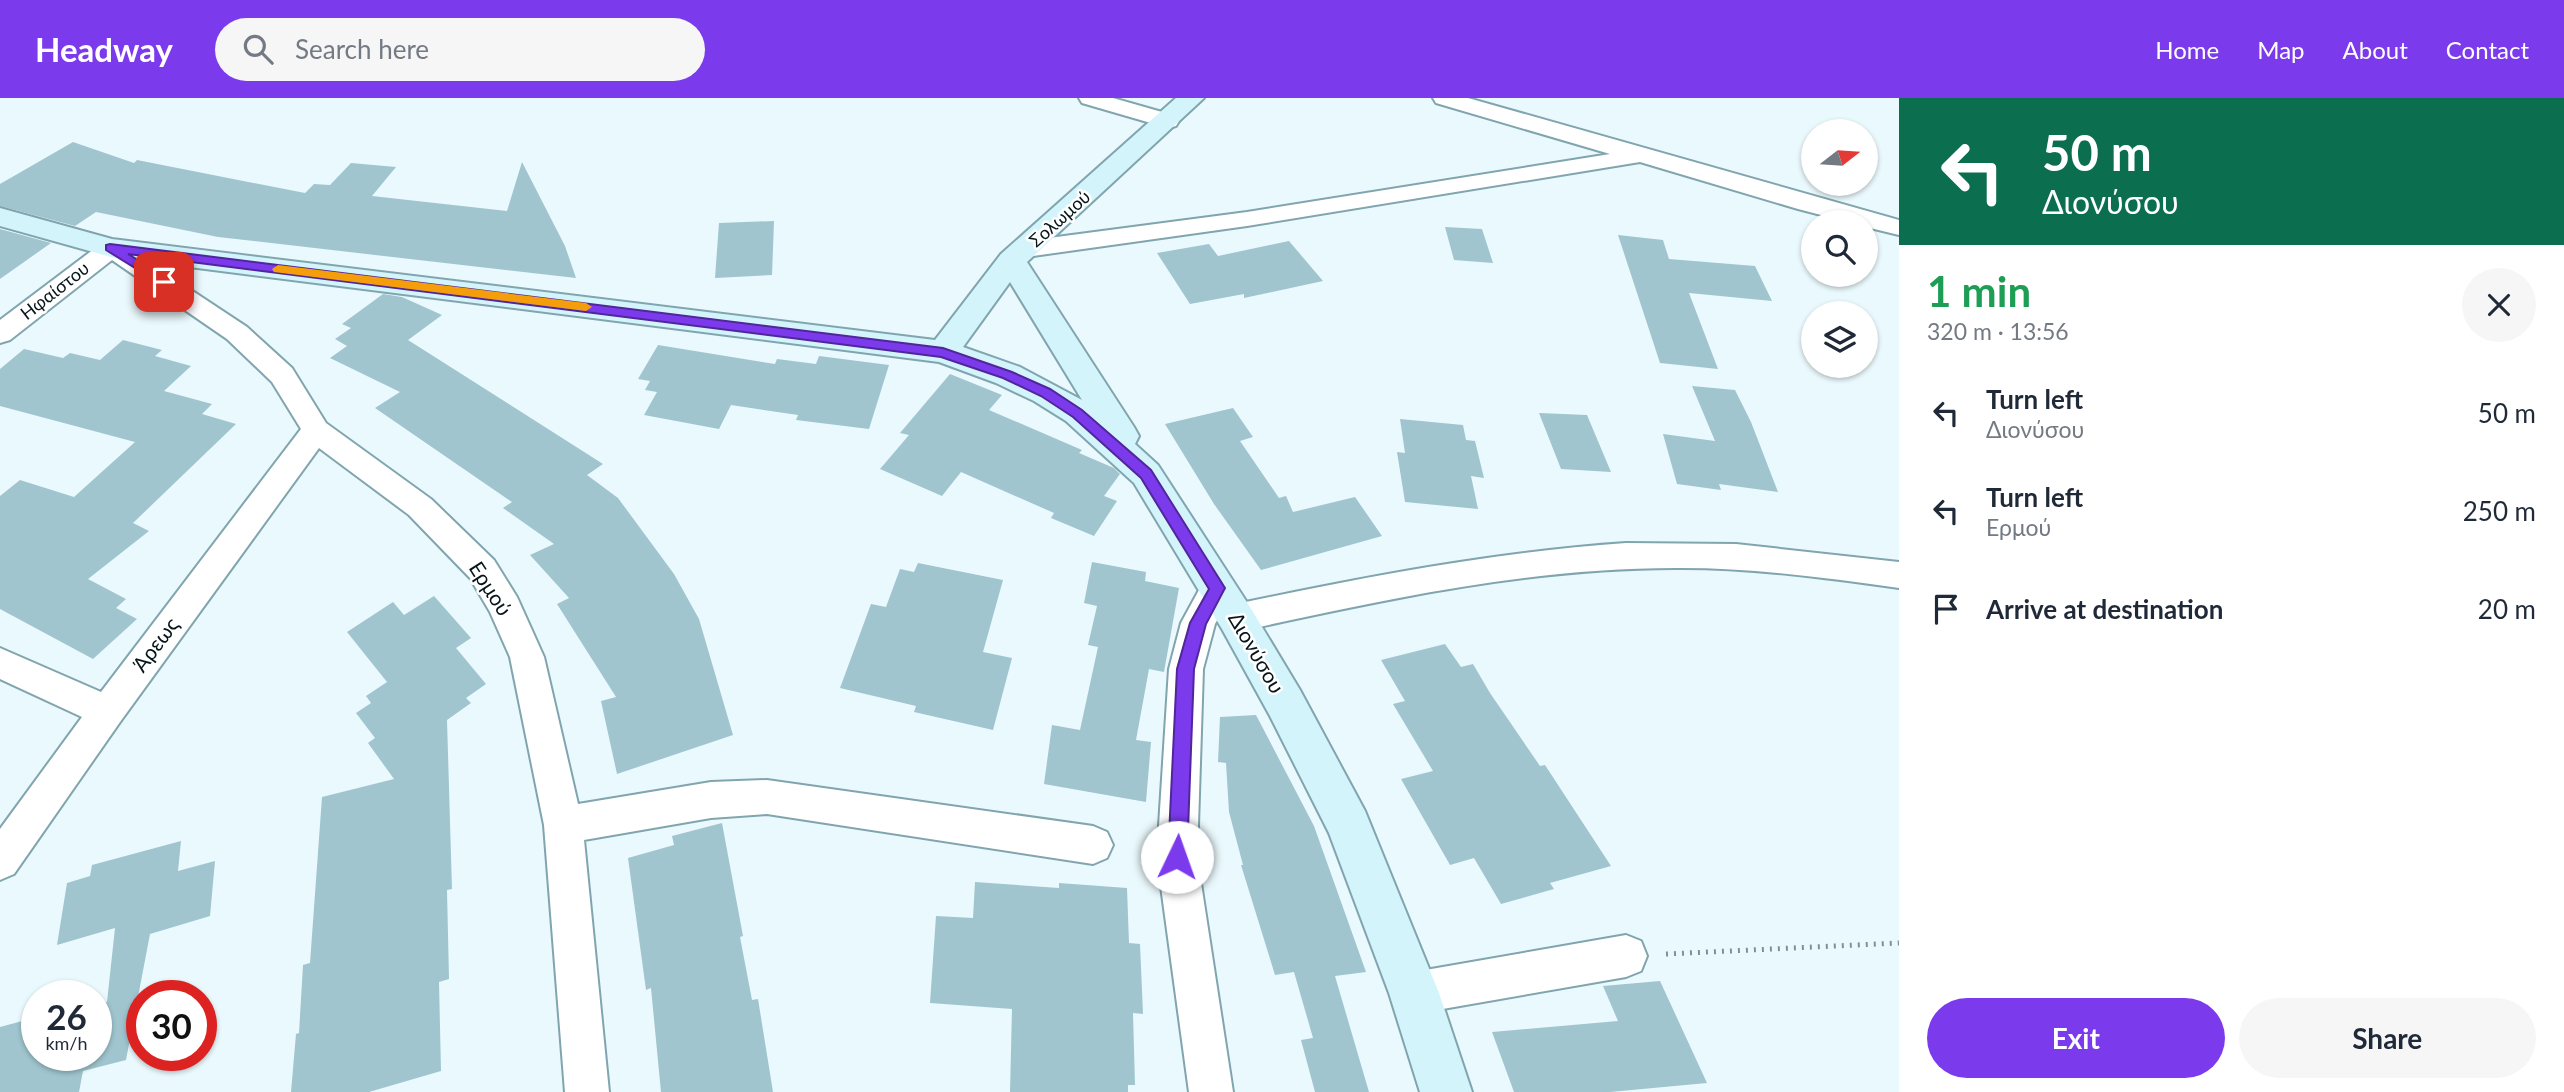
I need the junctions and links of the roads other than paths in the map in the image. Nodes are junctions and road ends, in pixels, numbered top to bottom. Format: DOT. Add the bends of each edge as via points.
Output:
graph roads {
  1 [pos="1090,98"];
  2 [pos="1191,98"];
  3 [pos="1444,98"];
  4 [pos="1168,121"];
  5 [pos="1638,156"];
  6 [pos="0,217"];
  7 [pos="1899,228"];
  8 [pos="110,248"];
  9 [pos="1019,255"];
  10 [pos="0,334"];
  11 [pos="943,352"];
  12 [pos="316,430"];
  13 [pos="1146,474"];
  14 [pos="1898,576"];
  15 [pos="1227,603"];
  16 [pos="0,663"];
  17 [pos="107,711"];
  18 [pos="563,825"];
  19 [pos="1093,845"];
  20 [pos="0,861"];
  21 [pos="1626,956"];
  22 [pos="1414,993"];
  23 [pos="587,1092"];
  24 [pos="1211,1092"];
  25 [pos="1446,1092"];
  1 -- 4 [label="street"];
  2 -- 4 [label="street, Σολωμού"];
  3 -- 5 [label="street"];
  4 -- 9 [label="street, Σολωμού"];
  5 -- 7 [label="street"];
  5 -- 9 [label="street"];
  6 -- 8 [label="street, Διονύσου"];
  8 -- 10 [label="street, Ηφαίστου"];
  8 -- 11 [label="street, Διονύσου"];
  8 -- 12 [label="street, Ερμού" via="237,333 282,375"];
  9 -- 11 [label="street, Σολωμού"];
  9 -- 13 [label="street"];
  11 -- 13 [label="street, Διονύσου" via="1045,393 1077,413"];
  12 -- 17 [label="street, Άρεως"];
  12 -- 18 [label="street, Ερμού" via="420,507 482,569 527,657"];
  13 -- 15 [label="street, Διονύσου"];
  14 -- 15 [label="street" via="1755,559 1614,557"];
  15 -- 22 [label="street, Διονύσου" via="1349,826"];
  15 -- 24 [label="street" via="1198,623 1185,669 1177,857"];
  16 -- 17 [label="street"];
  17 -- 20 [label="street, Άρεως"];
  18 -- 19 [label="street" via="677,805 766,796"];
  18 -- 23 [label="street, Ερμού"];
  21 -- 22 [label="street"];
  22 -- 25 [label="street, Διονύσου"];
}
